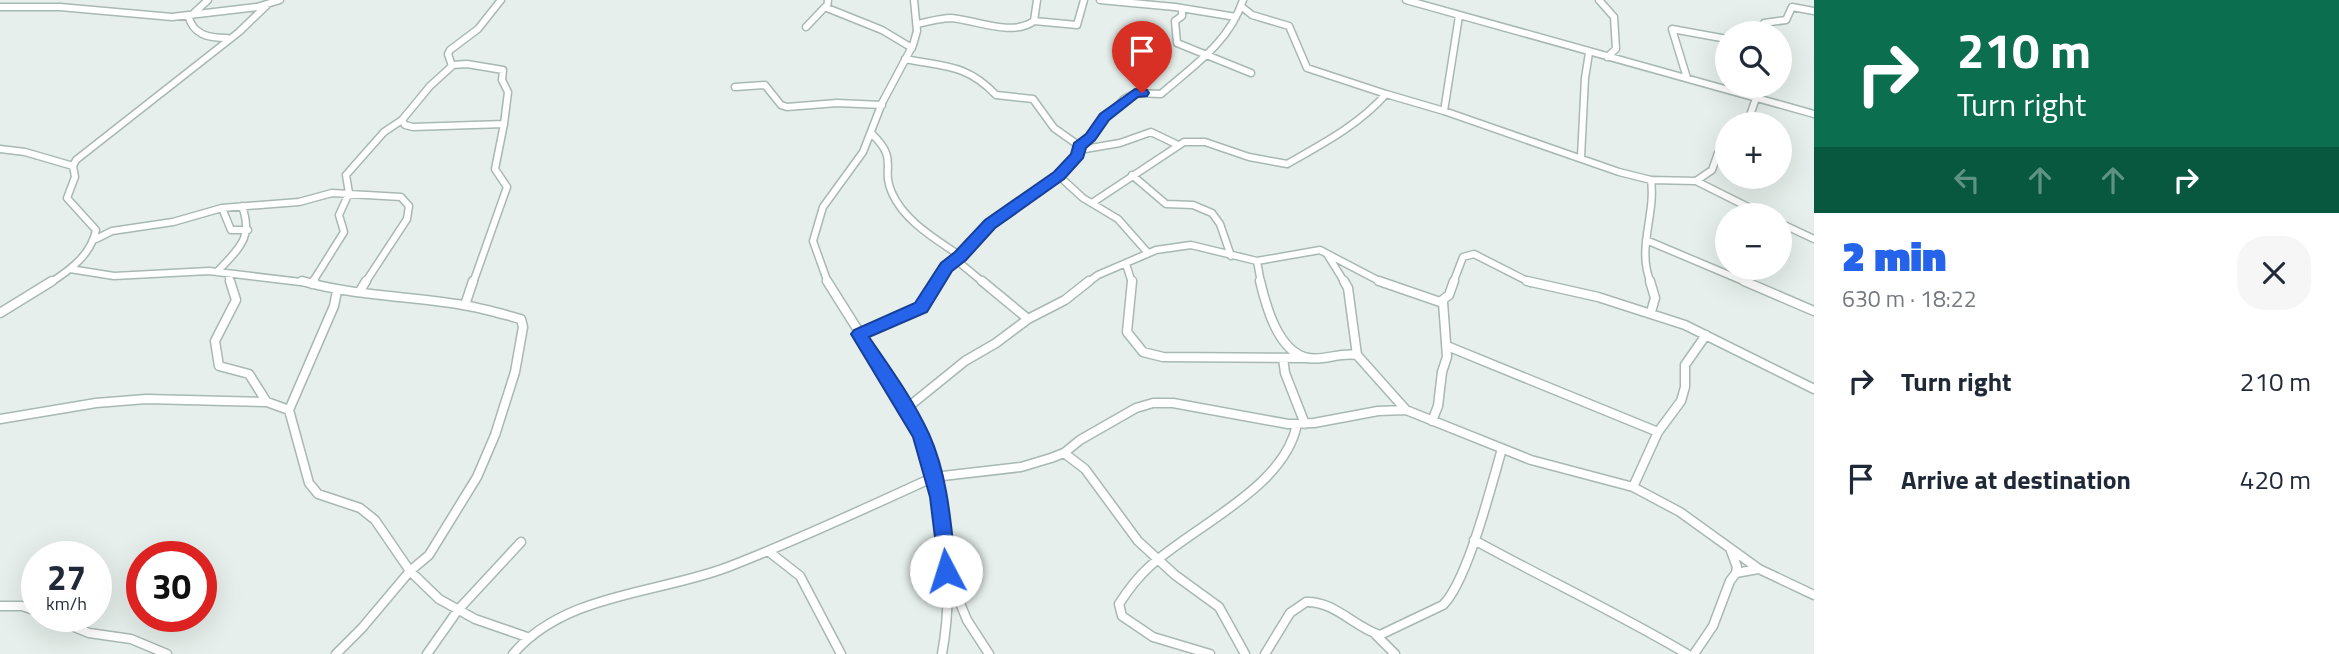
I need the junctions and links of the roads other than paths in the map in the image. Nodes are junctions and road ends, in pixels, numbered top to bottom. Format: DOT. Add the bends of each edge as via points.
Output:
graph roads {
  1 [pos="72,0"];
  2 [pos="208,0"];
  3 [pos="280,0"];
  4 [pos="501,0"];
  5 [pos="828,0"];
  6 [pos="914,0"];
  7 [pos="1037,0"];
  8 [pos="1084,0"];
  9 [pos="1100,0"];
  10 [pos="1406,0"];
  11 [pos="1599,0"];
  12 [pos="1128,2"];
  13 [pos="1243,4"];
  14 [pos="267,5"];
  15 [pos="0,7"];
  16 [pos="60,7"];
  17 [pos="825,7"];
  18 [pos="1182,10"];
  19 [pos="1814,11"];
  20 [pos="191,14"];
  21 [pos="1459,16"];
  22 [pos="1236,17"];
  23 [pos="1034,21"];
  24 [pos="1778,21"];
  25 [pos="917,24"];
  26 [pos="806,27"];
  27 [pos="1715,37"];
  28 [pos="229,38"];
  29 [pos="912,48"];
  30 [pos="1589,53"];
  31 [pos="1208,54"];
  32 [pos="1607,57"];
  33 [pos="905,59"];
  34 [pos="452,65"];
  35 [pos="1251,73"];
  36 [pos="1687,78"];
  37 [pos="735,87"];
  38 [pos="1386,94"];
  39 [pos="1756,99"];
  40 [pos="882,105"];
  41 [pos="1444,111"];
  42 [pos="1751,112"];
  43 [pos="1814,114"];
  44 [pos="402,120"];
  45 [pos="504,124"];
  46 [pos="872,134"];
  47 [pos="1178,145"];
  48 [pos="1079,148"];
  49 [pos="0,149"];
  50 [pos="1581,157"];
  51 [pos="1715,162"];
  52 [pos="73,166"];
  53 [pos="1132,175"];
  54 [pos="1059,176"];
  55 [pos="1651,180"];
  56 [pos="1696,181"];
  57 [pos="349,193"];
  58 [pos="1092,203"];
  59 [pos="1740,203"];
  60 [pos="242,206"];
  61 [pos="222,208"];
  62 [pos="1792,229"];
  63 [pos="248,230"];
  64 [pos="96,239"];
  65 [pos="1814,239"];
  66 [pos="1646,240"];
  67 [pos="1148,253"];
  68 [pos="1326,253"];
  69 [pos="1231,256"];
  70 [pos="958,258"];
  71 [pos="1257,261"];
  72 [pos="1126,264"];
  73 [pos="70,269"];
  74 [pos="217,272"];
  75 [pos="228,274"];
  76 [pos="312,284"];
  77 [pos="337,291"];
  78 [pos="360,291"];
  79 [pos="1443,302"];
  80 [pos="465,305"];
  81 [pos="1814,311"];
  82 [pos="1651,312"];
  83 [pos="0,313"];
  84 [pos="1028,320"];
  85 [pos="859,334"];
  86 [pos="1706,335"];
  87 [pos="1447,345"];
  88 [pos="1357,355"];
  89 [pos="1283,358"];
  90 [pos="1308,358"];
  91 [pos="1814,389"];
  92 [pos="267,402"];
  93 [pos="907,408"];
  94 [pos="289,410"];
  95 [pos="1406,410"];
  96 [pos="0,419"];
  97 [pos="1432,421"];
  98 [pos="1301,424"];
  99 [pos="1658,432"];
  100 [pos="1502,449"];
  101 [pos="1064,453"];
  102 [pos="934,477"];
  103 [pos="1633,487"];
  104 [pos="1474,540"];
  105 [pos="521,542"];
  106 [pos="768,551"];
  107 [pos="1731,551"];
  108 [pos="1158,560"];
  109 [pos="1759,569"];
  110 [pos="410,571"];
  111 [pos="946,571"];
  112 [pos="1736,573"];
  113 [pos="1814,595"];
  114 [pos="0,606"];
  115 [pos="21,606"];
  116 [pos="458,610"];
  117 [pos="90,632"];
  118 [pos="1375,635"];
  119 [pos="527,637"];
  120 [pos="167,654"];
  121 [pos="336,654"];
  122 [pos="427,654"];
  123 [pos="513,654"];
  124 [pos="841,654"];
  125 [pos="942,654"];
  126 [pos="989,654"];
  127 [pos="1210,654"];
  128 [pos="1245,654"];
  129 [pos="1265,654"];
  130 [pos="1395,654"];
  131 [pos="1687,654"];
  132 [pos="1694,654"];
  1 -- 16 [label="street"];
  2 -- 20 [label="street"];
  3 -- 14 [label="street"];
  4 -- 34 [label="street" via="476,31 449,53"];
  5 -- 17 [label="street"];
  6 -- 25 [label="street"];
  7 -- 23 [label="street"];
  8 -- 23 [label="street" via="1078,24"];
  9 -- 12 [label="street"];
  10 -- 21 [label="street"];
  11 -- 32 [label="street" via="1615,22 1616,49"];
  12 -- 18 [label="street"];
  13 -- 22 [label="street"];
  13 -- 38 [label="street" via="1252,15 1289,26 1307,68"];
  14 -- 20 [label="street"];
  14 -- 28 [label="street"];
  15 -- 16 [label="street"];
  16 -- 20 [label="street" via="172,17"];
  17 -- 26 [label="street"];
  17 -- 29 [label="street"];
  18 -- 22 [label="street"];
  18 -- 31 [label="street" via="1175,21 1177,43"];
  19 -- 24 [label="street" via="1793,7 1786,20"];
  20 -- 28 [label="street" via="191,26 201,34"];
  21 -- 30 [label="street"];
  21 -- 41 [label="street"];
  22 -- 31 [label="street"];
  23 -- 25 [label="street" via="1018,28 948,18"];
  25 -- 29 [label="street"];
  27 -- 36 [label="street" via="1672,29"];
  28 -- 52 [label="street" via="89,148"];
  29 -- 33 [label="street"];
  30 -- 32 [label="street"];
  30 -- 50 [label="street"];
  31 -- 35 [label="street"];
  31 -- 48 [label="street" via="1161,94 1136,93 1125,100"];
  32 -- 36 [label="street"];
  33 -- 40 [label="street"];
  33 -- 48 [label="street" via="967,71 996,95 1033,99 1054,128"];
  34 -- 44 [label="street"];
  34 -- 45 [label="street" via="503,70 508,92"];
  36 -- 39 [label="street"];
  37 -- 40 [label="street" via="765,85 786,107"];
  38 -- 41 [label="street"];
  38 -- 47 [label="street" via="1343,131 1284,165 1205,142"];
  39 -- 42 [label="street"];
  39 -- 43 [label="street"];
  40 -- 46 [label="street"];
  41 -- 50 [label="street"];
  44 -- 45 [label="street" via="413,127"];
  44 -- 57 [label="street" via="384,132 349,171"];
  45 -- 80 [label="street" via="495,169 507,187"];
  46 -- 70 [label="street" via="887,150 892,193"];
  46 -- 85 [label="street" via="823,206 813,241 825,279"];
  47 -- 48 [label="street" via="1151,132 1120,143"];
  47 -- 53 [label="street"];
  48 -- 54 [label="street"];
  49 -- 52 [label="street"];
  50 -- 55 [label="street"];
  51 -- 56 [label="street" via="1712,170"];
  52 -- 64 [label="street" via="75,177 67,198 93,225"];
  53 -- 58 [label="street"];
  53 -- 69 [label="street" via="1166,204 1193,205 1212,213"];
  54 -- 58 [label="street"];
  54 -- 70 [label="street" via="990,224"];
  55 -- 56 [label="street"];
  55 -- 66 [label="street"];
  56 -- 59 [label="street"];
  57 -- 60 [label="street"];
  57 -- 76 [label="street" via="339,215 344,232"];
  57 -- 78 [label="street" via="396,196 409,206 407,219"];
  58 -- 67 [label="street" via="1118,219"];
  60 -- 61 [label="street"];
  60 -- 63 [label="street"];
  61 -- 63 [label="street" via="231,230"];
  61 -- 64 [label="street" via="173,222 112,231"];
  62 -- 65 [label="street"];
  63 -- 74 [label="street"];
  64 -- 73 [label="street"];
  66 -- 81 [label="street"];
  66 -- 82 [label="street" via="1645,266 1656,291"];
  67 -- 69 [label="street" via="1192,245"];
  67 -- 72 [label="street"];
  68 -- 71 [label="street" via="1318,250"];
  68 -- 79 [label="street" via="1382,283"];
  68 -- 88 [label="street" via="1348,288"];
  69 -- 71 [label="street"];
  70 -- 84 [label="street"];
  70 -- 85 [label="street" via="921,307"];
  71 -- 90 [label="street" via="1268,310 1291,350"];
  72 -- 84 [label="street" via="1098,275"];
  72 -- 89 [label="street" via="1132,282 1127,330 1146,355"];
  73 -- 74 [label="street" via="114,276"];
  73 -- 83 [label="street"];
  74 -- 75 [label="street"];
  75 -- 76 [label="street"];
  75 -- 92 [label="street" via="236,300 215,341 219,366 248,374 258,395"];
  76 -- 77 [label="street"];
  77 -- 78 [label="street"];
  77 -- 94 [label="street"];
  78 -- 80 [label="street"];
  79 -- 82 [label="street" via="1463,257 1470,254 1530,284"];
  79 -- 87 [label="street"];
  80 -- 110 [label="street" via="522,320 515,372 477,477 434,547"];
  82 -- 86 [label="street"];
  84 -- 93 [label="street" via="965,360"];
  85 -- 93 [label="street"];
  86 -- 91 [label="street"];
  86 -- 99 [label="street" via="1685,365 1681,401"];
  87 -- 97 [label="street"];
  87 -- 99 [label="street"];
  88 -- 90 [label="street"];
  88 -- 95 [label="street"];
  89 -- 90 [label="street"];
  89 -- 98 [label="street"];
  92 -- 94 [label="street"];
  92 -- 96 [label="street" via="146,399"];
  93 -- 102 [label="street" via="922,436"];
  94 -- 110 [label="street" via="314,491 369,515"];
  95 -- 97 [label="street"];
  95 -- 98 [label="street"];
  97 -- 100 [label="street"];
  98 -- 101 [label="street" via="1173,403 1153,404 1136,408"];
  98 -- 108 [label="street" via="1253,491"];
  99 -- 103 [label="street"];
  100 -- 103 [label="street"];
  100 -- 104 [label="street"];
  101 -- 102 [label="street" via="1021,467"];
  101 -- 108 [label="street" via="1085,469 1120,520"];
  102 -- 106 [label="street"];
  102 -- 111 [label="street"];
  103 -- 107 [label="street" via="1680,512"];
  104 -- 118 [label="street" via="1443,605 1388,634"];
  104 -- 131 [label="street"];
  105 -- 116 [label="street"];
  106 -- 119 [label="street" via="570,612"];
  106 -- 124 [label="street" via="800,576"];
  107 -- 109 [label="street"];
  107 -- 112 [label="street"];
  108 -- 127 [label="street" via="1133,583 1119,609 1153,637"];
  108 -- 128 [label="street" via="1219,607"];
  109 -- 112 [label="street"];
  109 -- 113 [label="street"];
  110 -- 116 [label="street" via="426,589"];
  110 -- 121 [label="street"];
  111 -- 125 [label="street" via="947,630"];
  111 -- 126 [label="street" via="967,620"];
  112 -- 132 [label="street" via="1713,626"];
  114 -- 115 [label="street"];
  116 -- 119 [label="street"];
  116 -- 122 [label="street"];
  117 -- 120 [label="street" via="131,639"];
  118 -- 129 [label="street" via="1326,605 1307,603 1289,613"];
  118 -- 130 [label="street"];
  119 -- 123 [label="street"];
}
